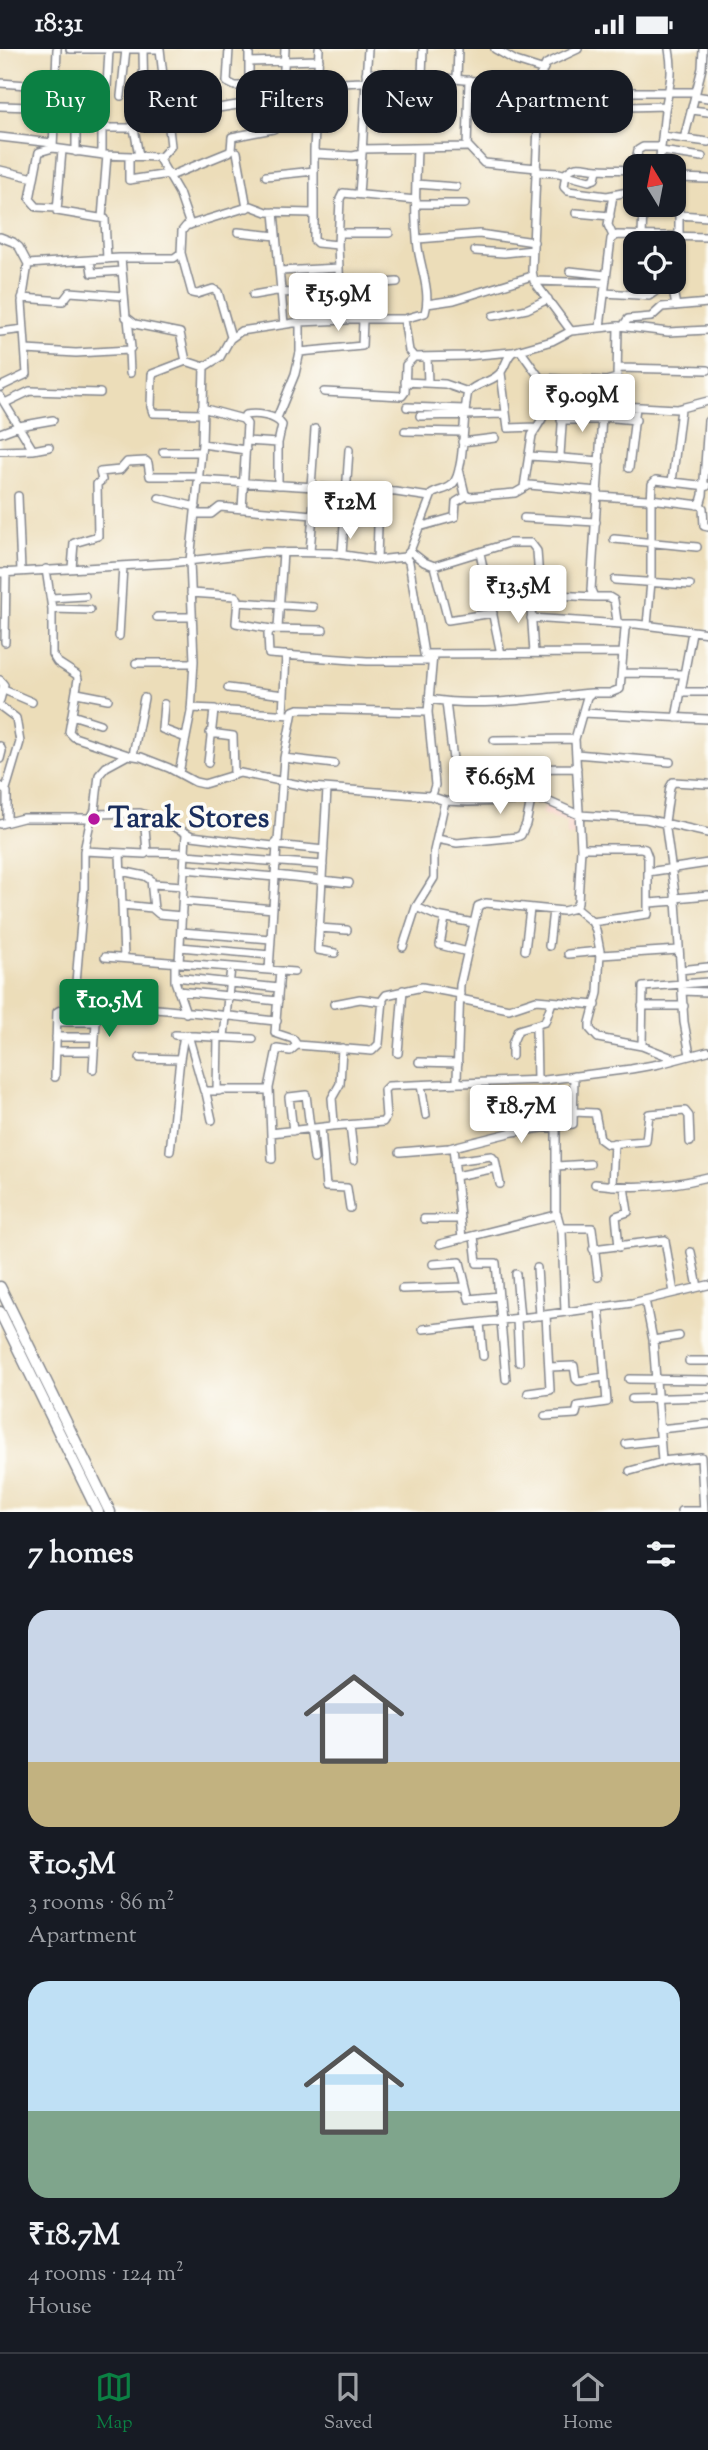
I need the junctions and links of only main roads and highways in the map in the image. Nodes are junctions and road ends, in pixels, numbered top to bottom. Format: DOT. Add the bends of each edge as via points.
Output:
graph roads {
  1 [pos="0,1287"];
  2 [pos="0,1312"];
  3 [pos="98,1512"];
  4 [pos="110,1512"];
  1 -- 4 [label="main road"];
  2 -- 3 [label="main road"];
}
